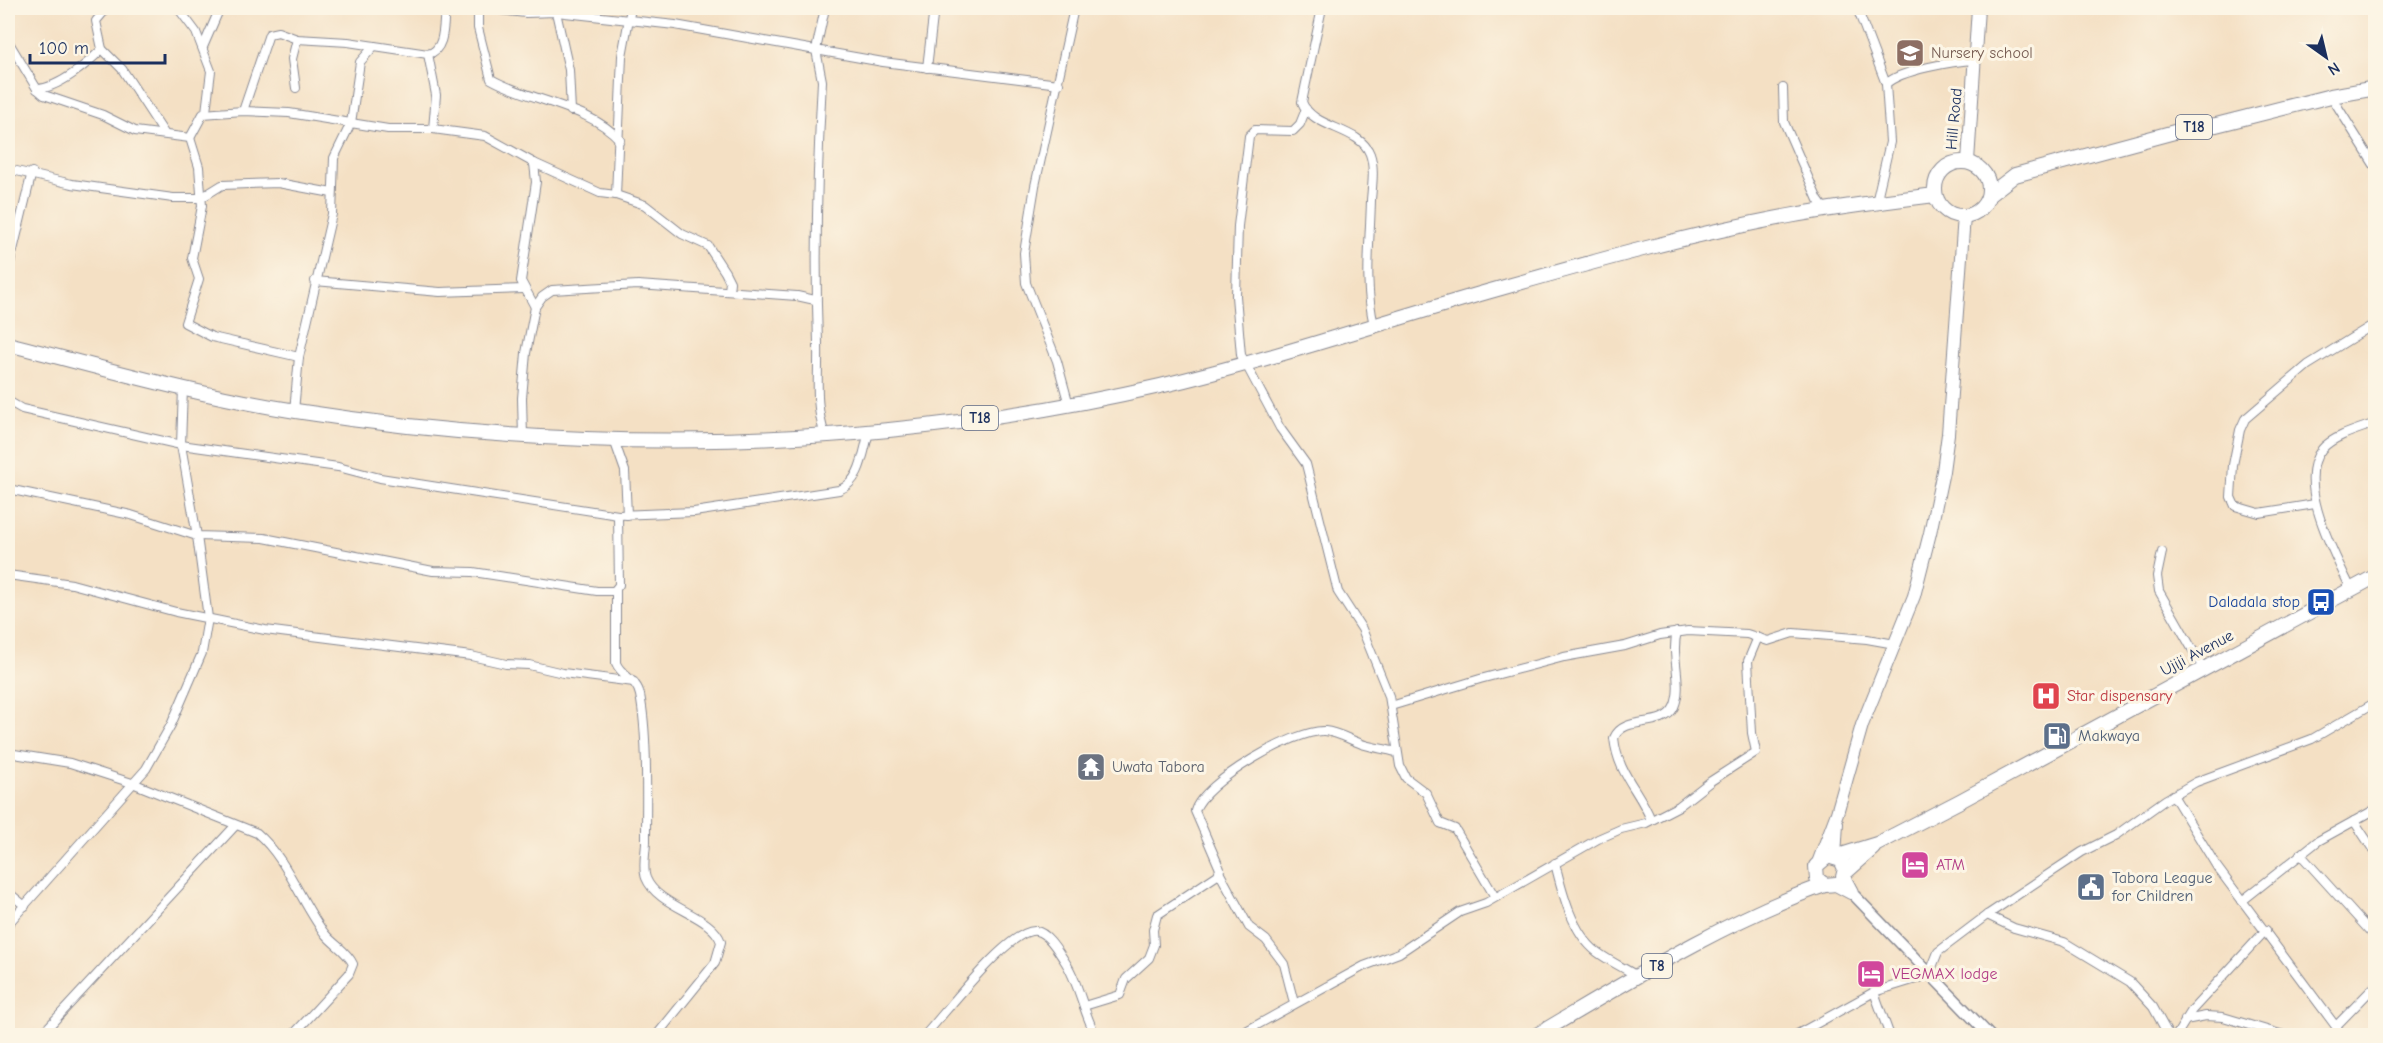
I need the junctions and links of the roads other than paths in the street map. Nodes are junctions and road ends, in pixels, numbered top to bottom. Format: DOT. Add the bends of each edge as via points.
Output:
graph roads {
  1 [pos="107,8"];
  2 [pos="178,8"];
  3 [pos="220,8"];
  4 [pos="445,8"];
  5 [pos="480,8"];
  6 [pos="631,8"];
  7 [pos="825,8"];
  8 [pos="934,8"];
  9 [pos="1074,8"];
  10 [pos="1322,8"];
  11 [pos="1857,8"];
  12 [pos="1978,8"];
  13 [pos="556,12"];
  14 [pos="627,19"];
  15 [pos="297,39"];
  16 [pos="8,41"];
  17 [pos="374,46"];
  18 [pos="203,47"];
  19 [pos="102,49"];
  20 [pos="816,50"];
  21 [pos="428,54"];
  22 [pos="1975,60"];
  23 [pos="927,68"];
  24 [pos="1059,84"];
  25 [pos="1886,84"];
  26 [pos="296,88"];
  27 [pos="1783,88"];
  28 [pos="2376,88"];
  29 [pos="38,89"];
  30 [pos="2331,96"];
  31 [pos="1306,109"];
  32 [pos="243,111"];
  33 [pos="571,111"];
  34 [pos="206,112"];
  35 [pos="351,123"];
  36 [pos="433,129"];
  37 [pos="164,133"];
  38 [pos="190,138"];
  39 [pos="620,140"];
  40 [pos="1968,161"];
  41 [pos="534,163"];
  42 [pos="8,168"];
  43 [pos="2376,168"];
  44 [pos="1983,170"];
  45 [pos="32,172"];
  46 [pos="2015,175"];
  47 [pos="332,193"];
  48 [pos="616,195"];
  49 [pos="1935,195"];
  50 [pos="1989,195"];
  51 [pos="201,198"];
  52 [pos="1876,202"];
  53 [pos="1826,211"];
  54 [pos="1964,216"];
  55 [pos="8,271"];
  56 [pos="315,281"];
  57 [pos="524,290"];
  58 [pos="729,291"];
  59 [pos="815,300"];
  60 [pos="536,307"];
  61 [pos="2376,323"];
  62 [pos="1374,325"];
  63 [pos="8,344"];
  64 [pos="299,357"];
  65 [pos="1244,364"];
  66 [pos="183,388"];
  67 [pos="8,401"];
  68 [pos="1069,405"];
  69 [pos="294,411"];
  70 [pos="2376,423"];
  71 [pos="869,432"];
  72 [pos="825,435"];
  73 [pos="523,437"];
  74 [pos="614,440"];
  75 [pos="181,445"];
  76 [pos="8,489"];
  77 [pos="2315,504"];
  78 [pos="622,515"];
  79 [pos="197,536"];
  80 [pos="2162,552"];
  81 [pos="8,575"];
  82 [pos="2376,576"];
  83 [pos="2351,589"];
  84 [pos="616,590"];
  85 [pos="208,618"];
  86 [pos="1677,632"];
  87 [pos="1758,637"];
  88 [pos="1895,644"];
  89 [pos="2203,668"];
  90 [pos="634,682"];
  91 [pos="2376,702"];
  92 [pos="1391,706"];
  93 [pos="1396,752"];
  94 [pos="8,753"];
  95 [pos="135,784"];
  96 [pos="2173,795"];
  97 [pos="2376,809"];
  98 [pos="1837,813"];
  99 [pos="1651,820"];
  100 [pos="2354,821"];
  101 [pos="235,826"];
  102 [pos="1877,844"];
  103 [pos="2300,854"];
  104 [pos="2376,854"];
  105 [pos="1835,857"];
  106 [pos="1555,863"];
  107 [pos="1817,868"];
  108 [pos="1219,872"];
  109 [pos="1845,873"];
  110 [pos="1826,885"];
  111 [pos="8,892"];
  112 [pos="1851,892"];
  113 [pos="1495,897"];
  114 [pos="1782,900"];
  115 [pos="2242,901"];
  116 [pos="25,906"];
  117 [pos="1987,915"];
  118 [pos="8,924"];
  119 [pos="2266,930"];
  120 [pos="2376,938"];
  121 [pos="1929,975"];
  122 [pos="1637,976"];
  123 [pos="2376,986"];
  124 [pos="1874,992"];
  125 [pos="1294,1003"];
  126 [pos="1084,1006"];
  127 [pos="2185,1020"];
  128 [pos="2336,1026"];
  129 [pos="40,1035"];
  130 [pos="292,1035"];
  131 [pos="656,1035"];
  132 [pos="924,1035"];
  133 [pos="1096,1035"];
  134 [pos="1240,1035"];
  135 [pos="1535,1035"];
  136 [pos="1794,1035"];
  137 [pos="1890,1035"];
  138 [pos="1990,1035"];
  139 [pos="2169,1035"];
  140 [pos="2176,1035"];
  141 [pos="2287,1035"];
  142 [pos="2343,1035"];
  1 -- 19 [label="street" via="96,21"];
  2 -- 18 [label="street"];
  3 -- 18 [label="street"];
  4 -- 21 [label="street" via="440,46 435,53"];
  5 -- 13 [label="street"];
  5 -- 33 [label="street" via="478,28 491,79"];
  6 -- 14 [label="street"];
  7 -- 20 [label="street"];
  8 -- 23 [label="street"];
  9 -- 24 [label="street"];
  10 -- 31 [label="street" via="1302,97"];
  11 -- 25 [label="street"];
  12 -- 22 [label="main road, Hill Road"];
  13 -- 14 [label="street"];
  13 -- 33 [label="street" via="569,70"];
  14 -- 20 [label="street"];
  14 -- 39 [label="street"];
  15 -- 17 [label="street"];
  15 -- 26 [label="street" via="292,59"];
  15 -- 32 [label="street" via="273,32 266,37"];
  16 -- 29 [label="street"];
  17 -- 21 [label="street"];
  17 -- 35 [label="street" via="360,62"];
  18 -- 34 [label="street" via="211,71"];
  19 -- 29 [label="street" via="55,84"];
  19 -- 37 [label="street" via="122,69"];
  20 -- 23 [label="street"];
  20 -- 59 [label="street" via="822,81"];
  21 -- 36 [label="street" via="436,95"];
  22 -- 25 [label="street" via="1945,63"];
  22 -- 40 [label="main road, Hill Road"];
  23 -- 24 [label="street"];
  24 -- 68 [label="street" via="1024,253 1026,283 1058,361"];
  25 -- 52 [label="street" via="1890,141"];
  27 -- 53 [label="street" via="1784,122"];
  28 -- 30 [label="highway, T18"];
  29 -- 37 [label="street" via="50,98 103,115 135,131"];
  30 -- 43 [label="street"];
  30 -- 46 [label="highway, T18"];
  31 -- 62 [label="street" via="1361,141 1371,157 1367,283"];
  31 -- 65 [label="street" via="1293,131 1255,130 1249,135 1238,226 1236,296 1237,331"];
  32 -- 34 [label="street"];
  32 -- 35 [label="street" via="289,113"];
  33 -- 39 [label="street" via="611,130"];
  34 -- 38 [label="street"];
  35 -- 36 [label="street" via="388,129"];
  35 -- 47 [label="street" via="334,158"];
  36 -- 41 [label="street" via="485,136"];
  37 -- 38 [label="street"];
  38 -- 51 [label="street" via="199,167"];
  39 -- 48 [label="street"];
  40 -- 44 [label="highway"];
  40 -- 49 [label="highway" via="1950,164 1942,170"];
  41 -- 48 [label="street" via="600,193"];
  41 -- 57 [label="street" via="536,182 521,281"];
  42 -- 45 [label="street"];
  44 -- 46 [label="highway, T18"];
  44 -- 50 [label="highway"];
  45 -- 51 [label="street" via="72,184 141,195"];
  45 -- 55 [label="street"];
  46 -- 50 [label="highway, T18"];
  47 -- 51 [label="street" via="278,183 222,185"];
  47 -- 56 [label="street" via="330,225"];
  48 -- 58 [label="street" via="645,205 682,234 708,246 730,282"];
  49 -- 52 [label="highway, T18"];
  49 -- 54 [label="highway" via="1949,213"];
  50 -- 54 [label="highway" via="1980,210"];
  51 -- 64 [label="street" via="192,258 199,279 185,323 212,337"];
  52 -- 53 [label="highway, T18"];
  53 -- 62 [label="highway, T18" via="1790,215 1665,244"];
  54 -- 88 [label="main road" via="1943,471 1914,596"];
  56 -- 57 [label="street" via="440,292"];
  56 -- 64 [label="street"];
  57 -- 60 [label="street"];
  58 -- 59 [label="street"];
  58 -- 60 [label="street" via="638,285 552,290"];
  59 -- 72 [label="street" via="819,357 816,401"];
  60 -- 73 [label="street" via="524,369"];
  61 -- 77 [label="street" via="2308,365 2250,413 2240,430 2230,488 2235,506 2259,513"];
  62 -- 65 [label="highway, T18"];
  63 -- 66 [label="highway, T18"];
  64 -- 69 [label="street"];
  65 -- 68 [label="highway, T18"];
  65 -- 92 [label="street" via="1280,428 1306,464 1338,592 1362,629"];
  66 -- 69 [label="highway, T18"];
  66 -- 75 [label="street"];
  67 -- 75 [label="street" via="22,409"];
  68 -- 71 [label="highway, T18"];
  69 -- 73 [label="highway, T18"];
  70 -- 77 [label="street" via="2332,441 2321,450 2313,485"];
  71 -- 72 [label="highway, T18"];
  71 -- 78 [label="street" via="858,471 849,485 839,490 694,512"];
  72 -- 74 [label="highway, T18" via="734,441"];
  73 -- 74 [label="highway, T18"];
  74 -- 78 [label="street" via="625,471"];
  75 -- 78 [label="street"];
  75 -- 79 [label="street"];
  76 -- 79 [label="street" via="131,515"];
  77 -- 83 [label="street"];
  78 -- 84 [label="street"];
  79 -- 84 [label="street" via="264,538 433,571 473,572 597,591"];
  79 -- 85 [label="street"];
  80 -- 89 [label="street" via="2157,576 2159,591"];
  81 -- 85 [label="street" via="72,584"];
  82 -- 83 [label="highway, Ujiji Avenue"];
  83 -- 89 [label="highway, Ujiji Avenue"];
  84 -- 90 [label="street" via="616,663"];
  85 -- 90 [label="street" via="284,633 471,656"];
  85 -- 95 [label="street" via="193,678 157,753"];
  86 -- 87 [label="street"];
  86 -- 92 [label="street" via="1564,657"];
  86 -- 99 [label="street" via="1677,694 1673,708 1661,719 1621,729 1614,738 1627,781"];
  87 -- 88 [label="street" via="1773,641 1793,633"];
  87 -- 99 [label="street" via="1748,661 1756,752 1679,806"];
  88 -- 98 [label="main road" via="1862,725"];
  89 -- 102 [label="highway, Ujiji Avenue"];
  90 -- 131 [label="street" via="640,693 642,721 646,878 666,899 712,930 721,942 715,963"];
  91 -- 96 [label="street" via="2312,739 2196,782"];
  92 -- 93 [label="street"];
  93 -- 108 [label="street" via="1320,732 1279,745 1230,774 1202,798 1195,811"];
  93 -- 113 [label="street" via="1402,773 1426,793 1440,823 1458,832"];
  94 -- 95 [label="street" via="70,763"];
  95 -- 101 [label="street"];
  95 -- 116 [label="street"];
  96 -- 115 [label="street"];
  96 -- 117 [label="street"];
  97 -- 100 [label="street"];
  98 -- 105 [label="main road"];
  98 -- 107 [label="main road"];
  99 -- 106 [label="street" via="1612,832"];
  100 -- 103 [label="street"];
  100 -- 104 [label="street"];
  101 -- 129 [label="street"];
  101 -- 130 [label="street" via="257,833 271,846 325,934 349,955 353,964 349,974"];
  102 -- 105 [label="highway"];
  102 -- 109 [label="highway"];
  103 -- 115 [label="street"];
  103 -- 120 [label="street"];
  105 -- 107 [label="highway" via="1828,856"];
  105 -- 109 [label="highway" via="1844,864"];
  106 -- 113 [label="street"];
  106 -- 122 [label="street" via="1576,925 1589,944"];
  107 -- 110 [label="highway"];
  107 -- 114 [label="highway, T8"];
  108 -- 125 [label="street" via="1249,927 1266,940 1284,964"];
  108 -- 126 [label="street" via="1210,882 1157,915 1149,958 1126,979 1119,997"];
  109 -- 112 [label="highway" via="1843,877"];
  110 -- 112 [label="highway" via="1836,884"];
  110 -- 114 [label="highway, T8"];
  111 -- 116 [label="street"];
  112 -- 121 [label="street"];
  113 -- 125 [label="street" via="1460,912 1399,953 1364,966"];
  114 -- 122 [label="highway, T8"];
  115 -- 119 [label="street"];
  116 -- 118 [label="street"];
  117 -- 121 [label="street" via="1938,952"];
  117 -- 139 [label="street" via="2014,928 2064,942 2130,982 2153,1007"];
  119 -- 127 [label="street"];
  119 -- 128 [label="street"];
  121 -- 124 [label="street"];
  121 -- 138 [label="street"];
  122 -- 135 [label="highway, T8"];
  123 -- 128 [label="street"];
  124 -- 136 [label="street"];
  124 -- 137 [label="street"];
  125 -- 134 [label="street"];
  126 -- 132 [label="street" via="1065,960 1044,934 1030,931 994,957"];
  126 -- 133 [label="street"];
  127 -- 140 [label="street"];
  127 -- 141 [label="street" via="2223,1017"];
  128 -- 142 [label="street"];
}
